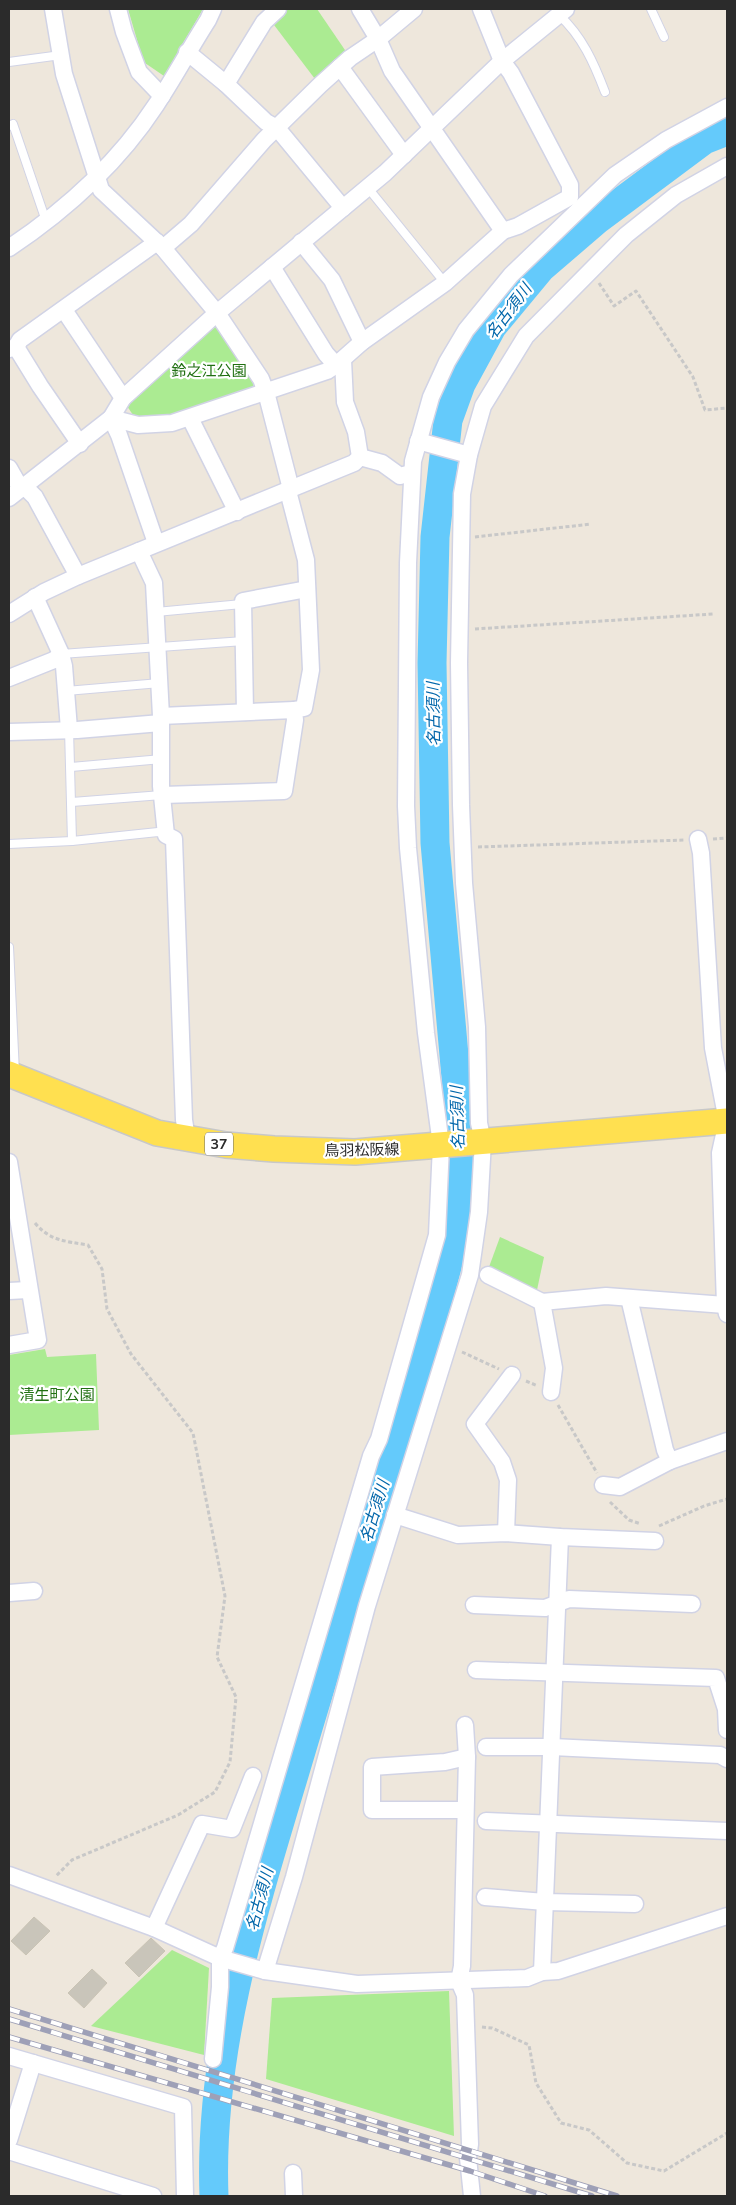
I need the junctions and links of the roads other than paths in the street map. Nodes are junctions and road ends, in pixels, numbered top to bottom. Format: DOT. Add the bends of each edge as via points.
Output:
graph roads {
  1 [pos="53,9"];
  2 [pos="118,9"];
  3 [pos="213,9"];
  4 [pos="278,9"];
  5 [pos="360,9"];
  6 [pos="413,9"];
  7 [pos="481,9"];
  8 [pos="651,9"];
  9 [pos="562,12"];
  10 [pos="664,37"];
  11 [pos="378,39"];
  12 [pos="187,52"];
  13 [pos="60,55"];
  14 [pos="502,61"];
  15 [pos="9,62"];
  16 [pos="340,68"];
  17 [pos="226,84"];
  18 [pos="605,92"];
  19 [pos="162,96"];
  20 [pos="727,107"];
  21 [pos="9,126"];
  22 [pos="277,128"];
  23 [pos="432,128"];
  24 [pos="404,155"];
  25 [pos="727,166"];
  26 [pos="97,177"];
  27 [pos="368,188"];
  28 [pos="343,208"];
  29 [pos="578,210"];
  30 [pos="538,215"];
  31 [pos="46,221"];
  32 [pos="503,230"];
  33 [pos="301,242"];
  34 [pos="160,245"];
  35 [pos="9,248"];
  36 [pos="272,267"];
  37 [pos="444,283"];
  38 [pos="64,310"];
  39 [pos="217,313"];
  40 [pos="362,342"];
  41 [pos="12,348"];
  42 [pos="340,362"];
  43 [pos="266,392"];
  44 [pos="123,398"];
  45 [pos="111,418"];
  46 [pos="190,418"];
  47 [pos="418,441"];
  48 [pos="80,444"];
  49 [pos="469,455"];
  50 [pos="360,457"];
  51 [pos="9,468"];
  52 [pos="410,473"];
  53 [pos="289,490"];
  54 [pos="18,491"];
  55 [pos="237,512"];
  56 [pos="156,543"];
  57 [pos="139,551"];
  58 [pos="78,576"];
  59 [pos="307,589"];
  60 [pos="35,597"];
  61 [pos="242,604"];
  62 [pos="156,612"];
  63 [pos="9,614"];
  64 [pos="244,641"];
  65 [pos="158,647"];
  66 [pos="61,654"];
  67 [pos="9,678"];
  68 [pos="160,683"];
  69 [pos="66,691"];
  70 [pos="294,710"];
  71 [pos="245,712"];
  72 [pos="161,719"];
  73 [pos="69,729"];
  74 [pos="9,732"];
  75 [pos="162,759"];
  76 [pos="71,768"];
  77 [pos="163,795"];
  78 [pos="72,802"];
  79 [pos="166,835"];
  80 [pos="698,839"];
  81 [pos="72,841"];
  82 [pos="9,844"];
  83 [pos="9,948"];
  84 [pos="12,1075"];
  85 [pos="727,1121"];
  86 [pos="187,1138"];
  87 [pos="483,1141"];
  88 [pos="441,1145"];
  89 [pos="9,1162"];
  90 [pos="17,1268"];
  91 [pos="488,1275"];
  92 [pos="28,1290"];
  93 [pos="9,1291"];
  94 [pos="629,1298"];
  95 [pos="542,1302"];
  96 [pos="726,1309"];
  97 [pos="9,1346"];
  98 [pos="512,1375"];
  99 [pos="551,1392"];
  100 [pos="727,1441"];
  101 [pos="670,1461"];
  102 [pos="603,1485"];
  103 [pos="395,1515"];
  104 [pos="506,1533"];
  105 [pos="654,1534"];
  106 [pos="560,1538"];
  107 [pos="34,1591"];
  108 [pos="9,1593"];
  109 [pos="558,1604"];
  110 [pos="692,1604"];
  111 [pos="474,1605"];
  112 [pos="476,1670"];
  113 [pos="555,1672"];
  114 [pos="727,1709"];
  115 [pos="465,1725"];
  116 [pos="727,1730"];
  117 [pos="486,1747"];
  118 [pos="552,1747"];
  119 [pos="467,1757"];
  120 [pos="727,1758"];
  121 [pos="253,1776"];
  122 [pos="465,1810"];
  123 [pos="486,1821"];
  124 [pos="549,1823"];
  125 [pos="727,1831"];
  126 [pos="9,1875"];
  127 [pos="485,1897"];
  128 [pos="545,1902"];
  129 [pos="635,1904"];
  130 [pos="727,1916"];
  131 [pos="154,1928"];
  132 [pos="220,1958"];
  133 [pos="265,1971"];
  134 [pos="542,1972"];
  135 [pos="459,1981"];
  136 [pos="9,2056"];
  137 [pos="213,2059"];
  138 [pos="32,2063"];
  139 [pos="10,2146"];
  140 [pos="293,2173"];
  141 [pos="153,2196"];
  142 [pos="185,2196"];
  143 [pos="294,2196"];
  144 [pos="472,2196"];
  1 -- 13 [label="street"];
  2 -- 19 [label="street" via="140,72"];
  3 -- 12 [label="street"];
  4 -- 17 [label="street" via="264,22"];
  5 -- 11 [label="street"];
  6 -- 11 [label="street"];
  7 -- 14 [label="street"];
  8 -- 10 [label="lane"];
  9 -- 14 [label="street"];
  9 -- 18 [label="lane" via="584,46"];
  11 -- 16 [label="street"];
  11 -- 23 [label="street" via="392,71"];
  12 -- 17 [label="street"];
  12 -- 19 [label="street"];
  13 -- 15 [label="lane"];
  13 -- 26 [label="street"];
  14 -- 23 [label="street"];
  14 -- 30 [label="street" via="570,185 570,197"];
  16 -- 22 [label="street"];
  16 -- 24 [label="street"];
  17 -- 22 [label="street" via="266,122"];
  19 -- 26 [label="street" via="132,138"];
  20 -- 29 [label="street" via="643,155 615,175"];
  21 -- 31 [label="lane" via="13,124"];
  22 -- 28 [label="street"];
  22 -- 34 [label="street" via="191,224"];
  23 -- 24 [label="street"];
  23 -- 32 [label="street"];
  24 -- 27 [label="street"];
  25 -- 49 [label="street" via="676,195 626,235 526,336 483,406"];
  26 -- 31 [label="street"];
  26 -- 34 [label="street" via="102,190"];
  27 -- 28 [label="street"];
  27 -- 37 [label="lane"];
  28 -- 33 [label="street"];
  29 -- 30 [label="street"];
  29 -- 47 [label="street" via="511,275 466,330 439,377"];
  30 -- 32 [label="street"];
  31 -- 35 [label="street"];
  32 -- 37 [label="street"];
  33 -- 36 [label="street"];
  33 -- 40 [label="street" via="332,280"];
  34 -- 38 [label="street"];
  34 -- 39 [label="street"];
  36 -- 39 [label="street"];
  36 -- 42 [label="street" via="326,354"];
  37 -- 40 [label="street"];
  38 -- 41 [label="street"];
  38 -- 44 [label="street"];
  39 -- 43 [label="street" via="261,379"];
  39 -- 44 [label="street"];
  40 -- 42 [label="street"];
  41 -- 48 [label="street"];
  42 -- 43 [label="street" via="327,371"];
  42 -- 50 [label="street" via="345,402 356,432"];
  43 -- 46 [label="street"];
  43 -- 53 [label="street"];
  44 -- 45 [label="street"];
  45 -- 46 [label="street" via="138,425 172,423"];
  45 -- 48 [label="street"];
  45 -- 56 [label="street"];
  46 -- 55 [label="street"];
  47 -- 49 [label="street"];
  47 -- 52 [label="street"];
  48 -- 54 [label="street"];
  49 -- 87 [label="street" via="462,494 461,804 464,883 477,1027 479,1122"];
  50 -- 52 [label="street" via="382,463 400,476"];
  50 -- 53 [label="street" via="354,463"];
  51 -- 54 [label="street"];
  52 -- 88 [label="street" via="406,806 426,1034"];
  53 -- 55 [label="street"];
  53 -- 59 [label="street" via="306,560"];
  54 -- 58 [label="street" via="35,497"];
  55 -- 56 [label="street"];
  56 -- 57 [label="street"];
  57 -- 58 [label="street"];
  57 -- 62 [label="street" via="154,582"];
  58 -- 60 [label="street"];
  59 -- 61 [label="street" via="243,601"];
  59 -- 70 [label="street" via="311,670 304,708"];
  60 -- 63 [label="street"];
  60 -- 66 [label="street"];
  61 -- 62 [label="lane"];
  61 -- 64 [label="street"];
  62 -- 65 [label="street"];
  64 -- 65 [label="lane"];
  64 -- 71 [label="street"];
  65 -- 66 [label="lane"];
  65 -- 68 [label="street"];
  66 -- 67 [label="street" via="54,660"];
  66 -- 69 [label="street"];
  68 -- 69 [label="lane"];
  68 -- 72 [label="street"];
  69 -- 73 [label="street"];
  70 -- 71 [label="street"];
  70 -- 77 [label="street" via="284,790"];
  71 -- 72 [label="street"];
  72 -- 73 [label="street"];
  72 -- 75 [label="street"];
  73 -- 74 [label="street"];
  73 -- 76 [label="lane"];
  75 -- 76 [label="lane"];
  75 -- 77 [label="street"];
  76 -- 78 [label="lane"];
  77 -- 78 [label="lane"];
  77 -- 79 [label="street"];
  78 -- 81 [label="lane"];
  79 -- 81 [label="lane" via="158,832"];
  79 -- 86 [label="street" via="174,839"];
  80 -- 85 [label="street" via="713,1048"];
  81 -- 82 [label="lane"];
  83 -- 84 [label="lane"];
  84 -- 86 [label="main road, 鳥羽松阪線 / 37" via="157,1133"];
  85 -- 87 [label="main road, 鳥羽松阪線 / 37"];
  85 -- 96 [label="street" via="720,1153"];
  86 -- 88 [label="main road, 鳥羽松阪線 / 37" via="226,1145 355,1152"];
  87 -- 88 [label="main road, 鳥羽松阪線 / 37"];
  87 -- 103 [label="street" via="479,1212 470,1275"];
  88 -- 132 [label="street" via="437,1235 380,1439 371,1456"];
  89 -- 90 [label="street" via="18,1222"];
  90 -- 92 [label="street"];
  91 -- 95 [label="street"];
  92 -- 93 [label="street"];
  92 -- 97 [label="street" via="38,1340"];
  94 -- 95 [label="street" via="606,1296"];
  94 -- 96 [label="street"];
  94 -- 101 [label="street"];
  95 -- 99 [label="street" via="554,1368"];
  98 -- 104 [label="street" via="475,1424 502,1462 508,1480"];
  100 -- 101 [label="street"];
  101 -- 102 [label="street" via="620,1487"];
  103 -- 104 [label="street" via="458,1535"];
  103 -- 133 [label="street"];
  104 -- 106 [label="street"];
  105 -- 106 [label="street"];
  106 -- 109 [label="street"];
  107 -- 108 [label="street"];
  109 -- 110 [label="street" via="569,1599"];
  109 -- 111 [label="street" via="545,1608"];
  109 -- 113 [label="street"];
  112 -- 113 [label="street"];
  113 -- 114 [label="street" via="716,1678"];
  113 -- 118 [label="street"];
  114 -- 116 [label="street"];
  115 -- 119 [label="street"];
  117 -- 118 [label="street"];
  118 -- 120 [label="street" via="720,1755"];
  118 -- 124 [label="street"];
  119 -- 122 [label="street"];
  119 -- 122 [label="street" via="445,1762 372,1767 372,1810"];
  121 -- 131 [label="street" via="232,1829 202,1824"];
  122 -- 135 [label="street"];
  123 -- 124 [label="street"];
  124 -- 125 [label="street"];
  124 -- 128 [label="street"];
  126 -- 131 [label="street"];
  127 -- 128 [label="street"];
  128 -- 129 [label="street"];
  128 -- 134 [label="street"];
  130 -- 134 [label="street" via="558,1971"];
  131 -- 132 [label="street"];
  132 -- 133 [label="street"];
  132 -- 137 [label="street"];
  133 -- 135 [label="street" via="358,1984"];
  134 -- 135 [label="street" via="527,1978"];
  135 -- 144 [label="street" via="465,1995 468,2158"];
  136 -- 138 [label="street"];
  138 -- 139 [label="street"];
  138 -- 142 [label="street" via="183,2107"];
  139 -- 141 [label="street"];
  140 -- 143 [label="street"];
}
